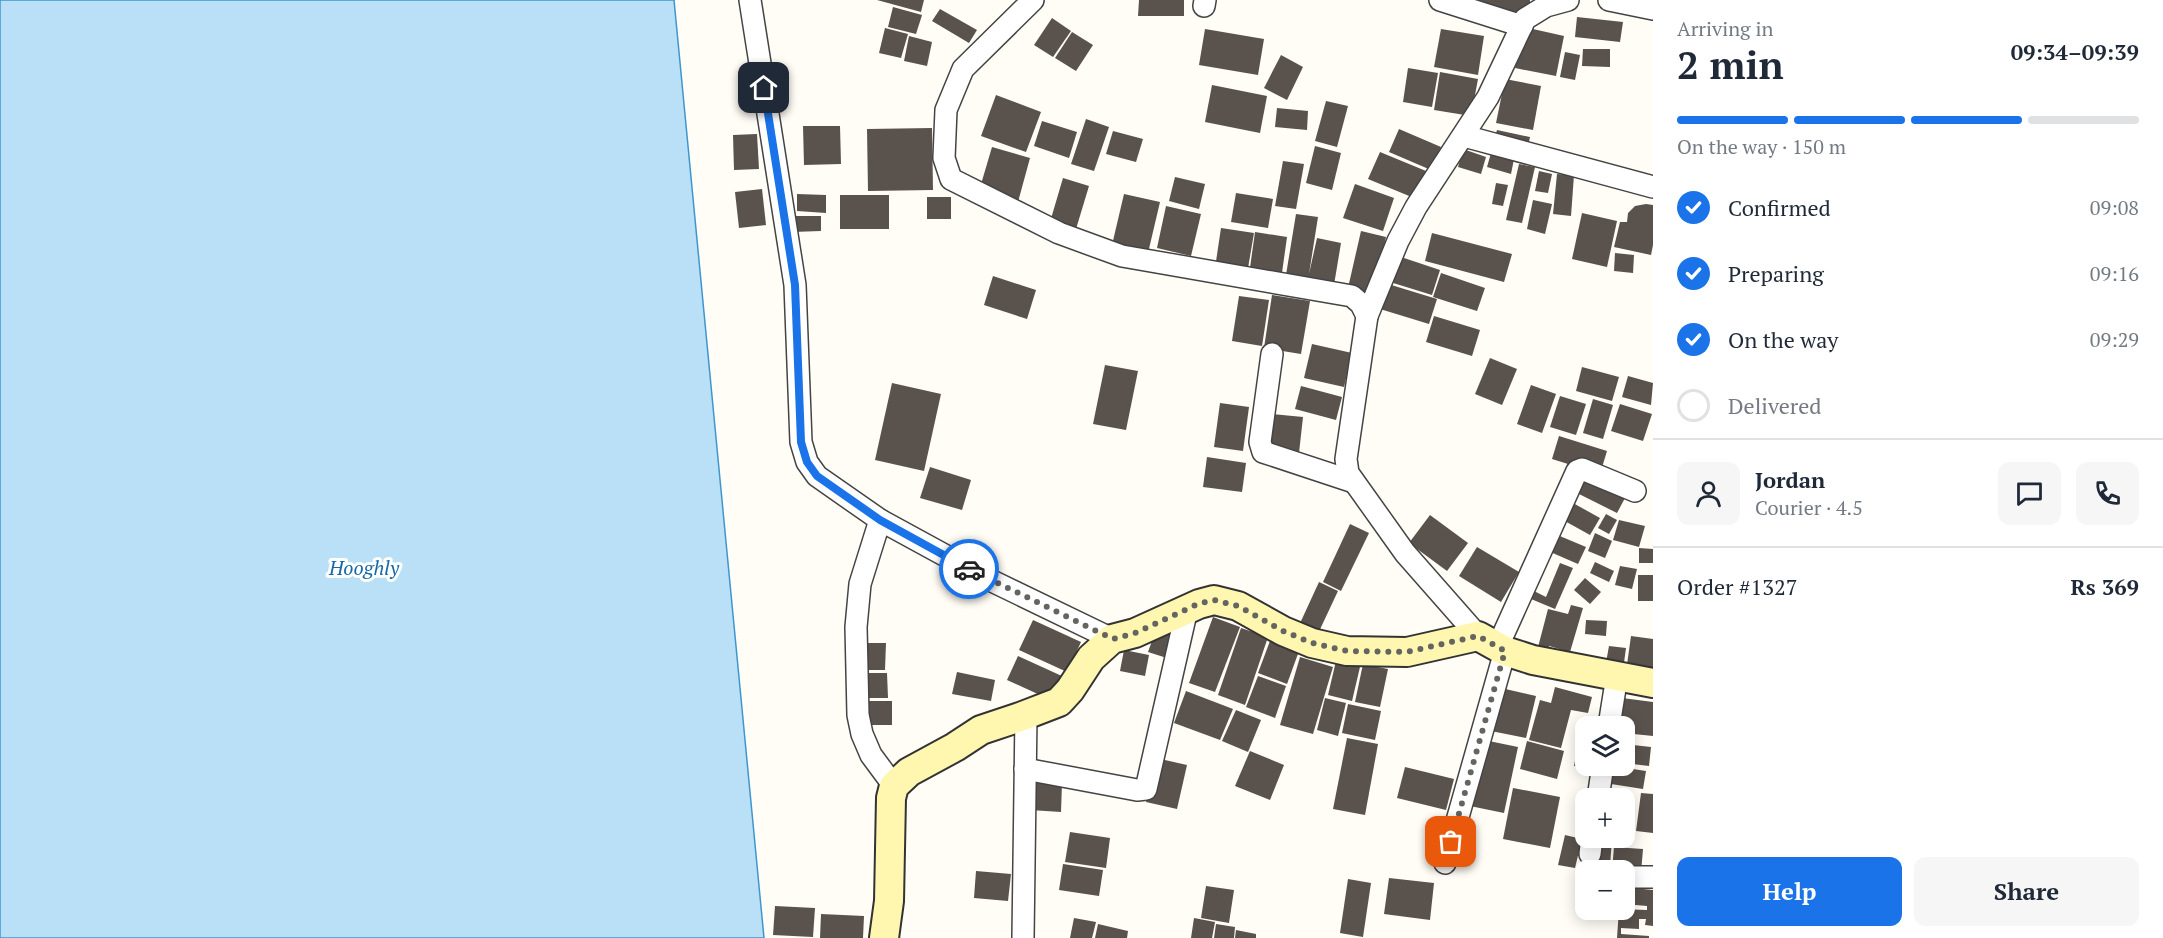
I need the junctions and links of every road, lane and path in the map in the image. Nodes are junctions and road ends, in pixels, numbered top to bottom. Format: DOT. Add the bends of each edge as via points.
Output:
graph roads {
  1 [pos="750,0"];
  2 [pos="1033,0"];
  3 [pos="1440,0"];
  4 [pos="1568,0"];
  5 [pos="1609,0"];
  6 [pos="1653,9"];
  7 [pos="1522,26"];
  8 [pos="1464,136"];
  9 [pos="1653,187"];
  10 [pos="1367,316"];
  11 [pos="1272,354"];
  12 [pos="1354,482"];
  13 [pos="1635,491"];
  14 [pos="880,520"];
  15 [pos="1187,609"];
  16 [pos="1113,639"];
  17 [pos="1494,644"];
  18 [pos="1617,676"];
  19 [pos="1653,683"];
  20 [pos="1026,715"];
  21 [pos="1611,716"];
  22 [pos="1025,769"];
  23 [pos="894,786"];
  24 [pos="1445,863"];
  25 [pos="1635,877"];
  26 [pos="1653,877"];
  27 [pos="884,938"];
  28 [pos="1023,938"];
  1 -- 14 [label="street" via="795,285 803,451 817,476"];
  2 -- 10 [label="street" via="963,69 946,110 944,158 951,179 1059,233 1122,256 1352,296"];
  3 -- 7 [label="street"];
  4 -- 7 [label="street" via="1541,9 1525,19"];
  5 -- 6 [label="street"];
  7 -- 8 [label="street" via="1488,98"];
  8 -- 9 [label="street"];
  8 -- 10 [label="street" via="1416,207"];
  10 -- 12 [label="street" via="1346,459"];
  11 -- 12 [label="street" via="1260,442 1263,452"];
  12 -- 17 [label="street" via="1405,553"];
  13 -- 17 [label="street" via="1577,471"];
  14 -- 16 [label="street" via="990,580"];
  14 -- 23 [label="street" via="860,584 856,627 858,715 871,755"];
  15 -- 16 [label="street"];
  15 -- 17 [label="street" via="1214,600 1226,602 1312,643 1347,651 1407,652"];
  15 -- 22 [label="street" via="1146,789"];
  16 -- 20 [label="street" via="1090,658 1059,702"];
  17 -- 18 [label="street" via="1533,660"];
  17 -- 24 [label="street"];
  18 -- 19 [label="street"];
  18 -- 21 [label="street"];
  20 -- 22 [label="street"];
  20 -- 23 [label="street" via="981,730 909,772"];
  22 -- 28 [label="street"];
  23 -- 27 [label="street"];
  25 -- 26 [label="street"];
}
